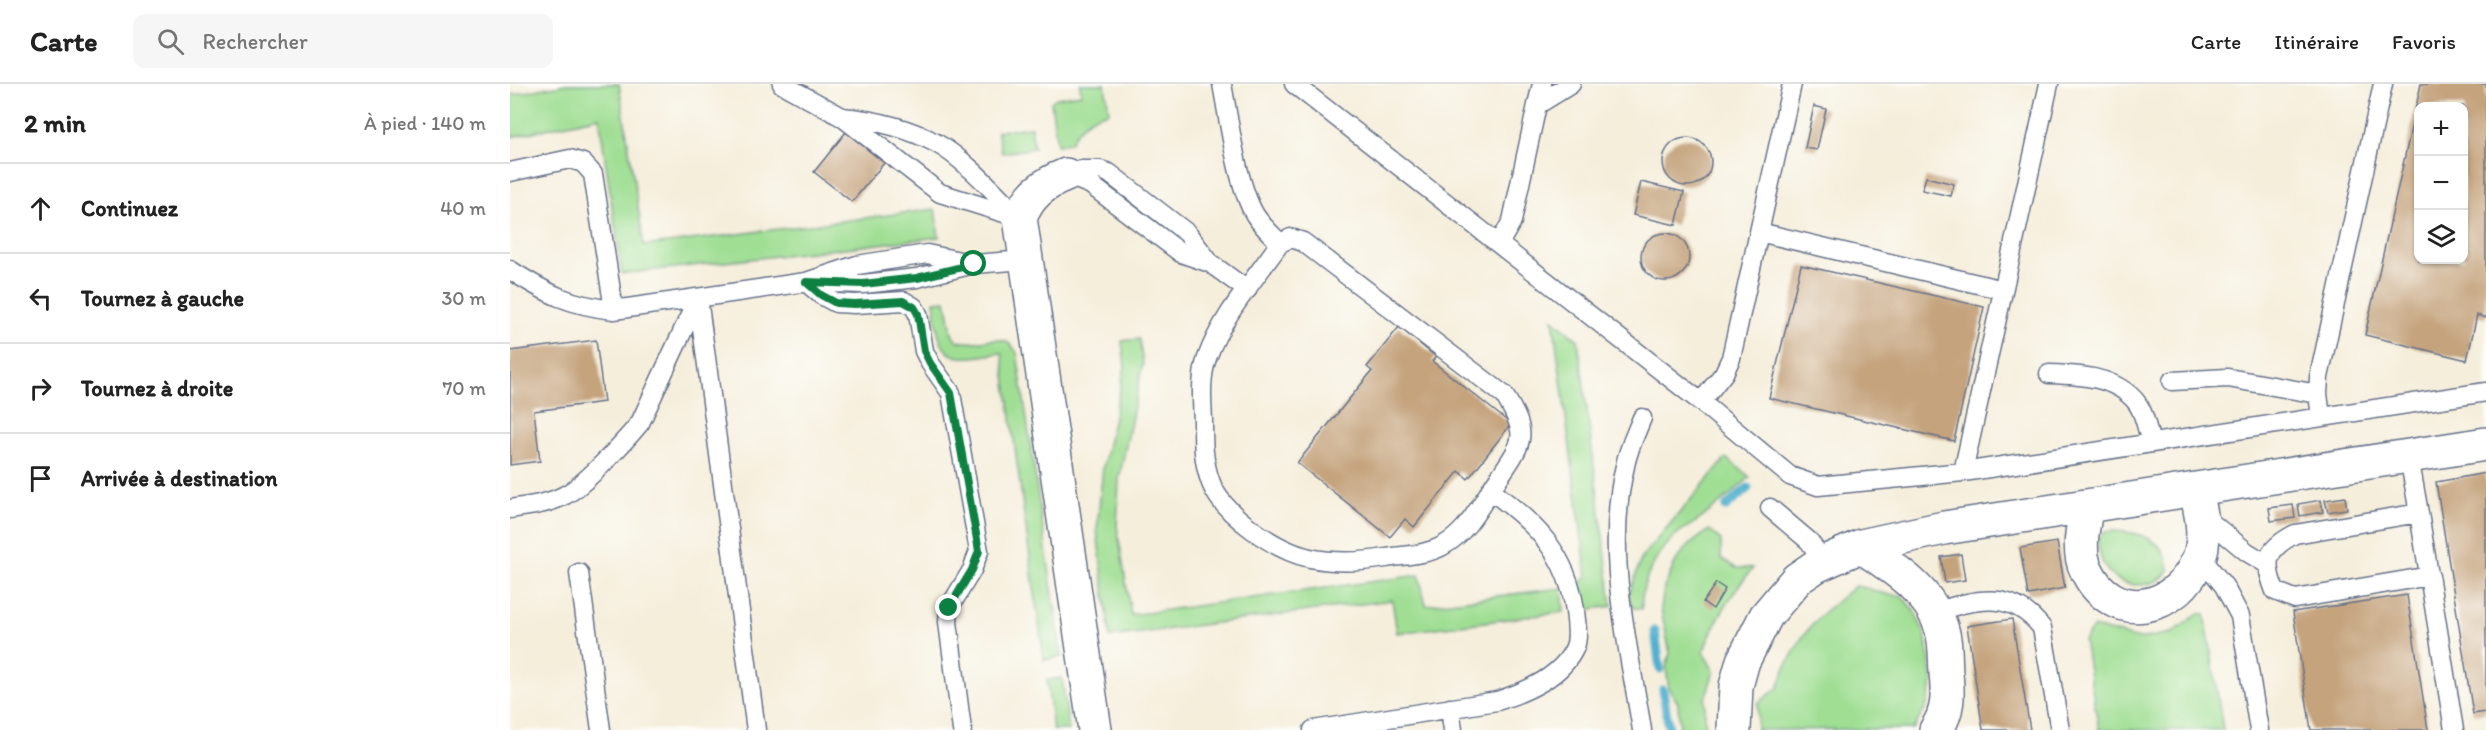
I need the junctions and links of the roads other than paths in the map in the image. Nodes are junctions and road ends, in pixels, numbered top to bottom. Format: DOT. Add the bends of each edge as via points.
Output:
graph roads {
  1 [pos="782,84"];
  2 [pos="1222,84"];
  3 [pos="1294,84"];
  4 [pos="1542,84"];
  5 [pos="1571,84"];
  6 [pos="1792,84"];
  7 [pos="2049,84"];
  8 [pos="2383,84"];
  9 [pos="1537,105"];
  10 [pos="842,117"];
  11 [pos="510,172"];
  12 [pos="1066,175"];
  13 [pos="1020,218"];
  14 [pos="1759,232"];
  15 [pos="1280,243"];
  16 [pos="1499,244"];
  17 [pos="1026,260"];
  18 [pos="510,270"];
  19 [pos="806,282"];
  20 [pos="1247,290"];
  21 [pos="2003,290"];
  22 [pos="698,298"];
  23 [pos="614,310"];
  24 [pos="2049,374"];
  25 [pos="2172,381"];
  26 [pos="2486,392"];
  27 [pos="2318,394"];
  28 [pos="1701,402"];
  29 [pos="2321,417"];
  30 [pos="1642,418"];
  31 [pos="2151,443"];
  32 [pos="2486,444"];
  33 [pos="2409,456"];
  34 [pos="1963,472"];
  35 [pos="1490,490"];
  36 [pos="2199,503"];
  37 [pos="2086,506"];
  38 [pos="1770,508"];
  39 [pos="510,509"];
  40 [pos="2419,513"];
  41 [pos="1861,546"];
  42 [pos="2200,556"];
  43 [pos="1824,562"];
  44 [pos="2267,564"];
  45 [pos="579,573"];
  46 [pos="2430,576"];
  47 [pos="1935,612"];
  48 [pos="1450,708"];
  49 [pos="601,730"];
  50 [pos="756,730"];
  51 [pos="962,730"];
  52 [pos="1095,730"];
  53 [pos="1313,730"];
  54 [pos="1453,730"];
  55 [pos="1642,730"];
  56 [pos="1734,730"];
  57 [pos="1936,730"];
  58 [pos="2060,730"];
  59 [pos="2259,730"];
  60 [pos="2454,730"];
  1 -- 10 [label="lane"];
  2 -- 15 [label="lane" via="1248,201 1260,223"];
  3 -- 16 [label="lane"];
  4 -- 9 [label="lane"];
  5 -- 9 [label="lane"];
  6 -- 14 [label="lane"];
  7 -- 21 [label="lane"];
  8 -- 27 [label="lane"];
  9 -- 16 [label="lane" via="1512,221"];
  10 -- 13 [label="lane" via="940,193"];
  10 -- 13 [label="lane" via="877,120 938,144"];
  11 -- 23 [label="lane" via="570,159 583,163 593,174"];
  12 -- 13 [label="street" via="1037,190"];
  12 -- 20 [label="lane" via="1091,185 1181,254 1210,263"];
  13 -- 17 [label="street"];
  14 -- 21 [label="lane"];
  14 -- 28 [label="lane" via="1731,358"];
  15 -- 20 [label="lane"];
  15 -- 35 [label="lane" via="1291,238 1303,242 1504,395 1518,416 1522,434 1516,452"];
  16 -- 28 [label="lane"];
  17 -- 19 [label="lane" via="974,264 927,254 857,265"];
  17 -- 52 [label="street"];
  18 -- 23 [label="lane" via="549,294 582,306"];
  19 -- 22 [label="lane"];
  19 -- 51 [label="lane" via="836,303 903,301 914,307 924,351 951,393 979,551 949,608"];
  20 -- 35 [label="lane" via="1217,334 1202,382 1204,461 1212,486 1228,508 1251,528 1308,558 1370,560 1402,555 1442,547 1460,535"];
  21 -- 34 [label="lane"];
  22 -- 23 [label="lane"];
  22 -- 39 [label="lane" via="640,423 566,495"];
  22 -- 50 [label="lane"];
  24 -- 31 [label="lane" via="2090,377 2128,394 2143,414"];
  25 -- 27 [label="lane" via="2228,378"];
  26 -- 29 [label="lane"];
  27 -- 29 [label="lane"];
  28 -- 34 [label="lane" via="1790,476 1818,486"];
  29 -- 31 [label="lane"];
  30 -- 55 [label="lane" via="1625,464 1615,558"];
  31 -- 34 [label="lane"];
  32 -- 33 [label="street"];
  33 -- 36 [label="street"];
  33 -- 40 [label="lane"];
  35 -- 48 [label="lane" via="1520,511 1538,530 1564,569 1572,588 1575,647 1544,680 1519,694"];
  36 -- 37 [label="street"];
  36 -- 42 [label="street"];
  36 -- 44 [label="lane" via="2228,537"];
  37 -- 41 [label="street" via="1944,528"];
  37 -- 42 [label="street" via="2082,535 2085,568 2101,593 2132,607 2163,602 2188,582"];
  38 -- 43 [label="lane" via="1809,541"];
  40 -- 44 [label="lane" via="2295,534 2280,542"];
  40 -- 46 [label="lane"];
  41 -- 43 [label="street"];
  41 -- 47 [label="street" via="1902,575"];
  42 -- 59 [label="lane" via="2224,586 2240,616"];
  43 -- 56 [label="street" via="1797,579 1781,596 1754,638 1736,686"];
  44 -- 46 [label="lane" via="2275,591 2295,600"];
  45 -- 49 [label="lane"];
  46 -- 60 [label="lane"];
  47 -- 57 [label="street" via="1942,629 1948,700"];
  47 -- 58 [label="lane" via="1978,600 1995,600 2014,604 2032,616 2042,628"];
  48 -- 53 [label="lane"];
  48 -- 54 [label="lane"];
}
